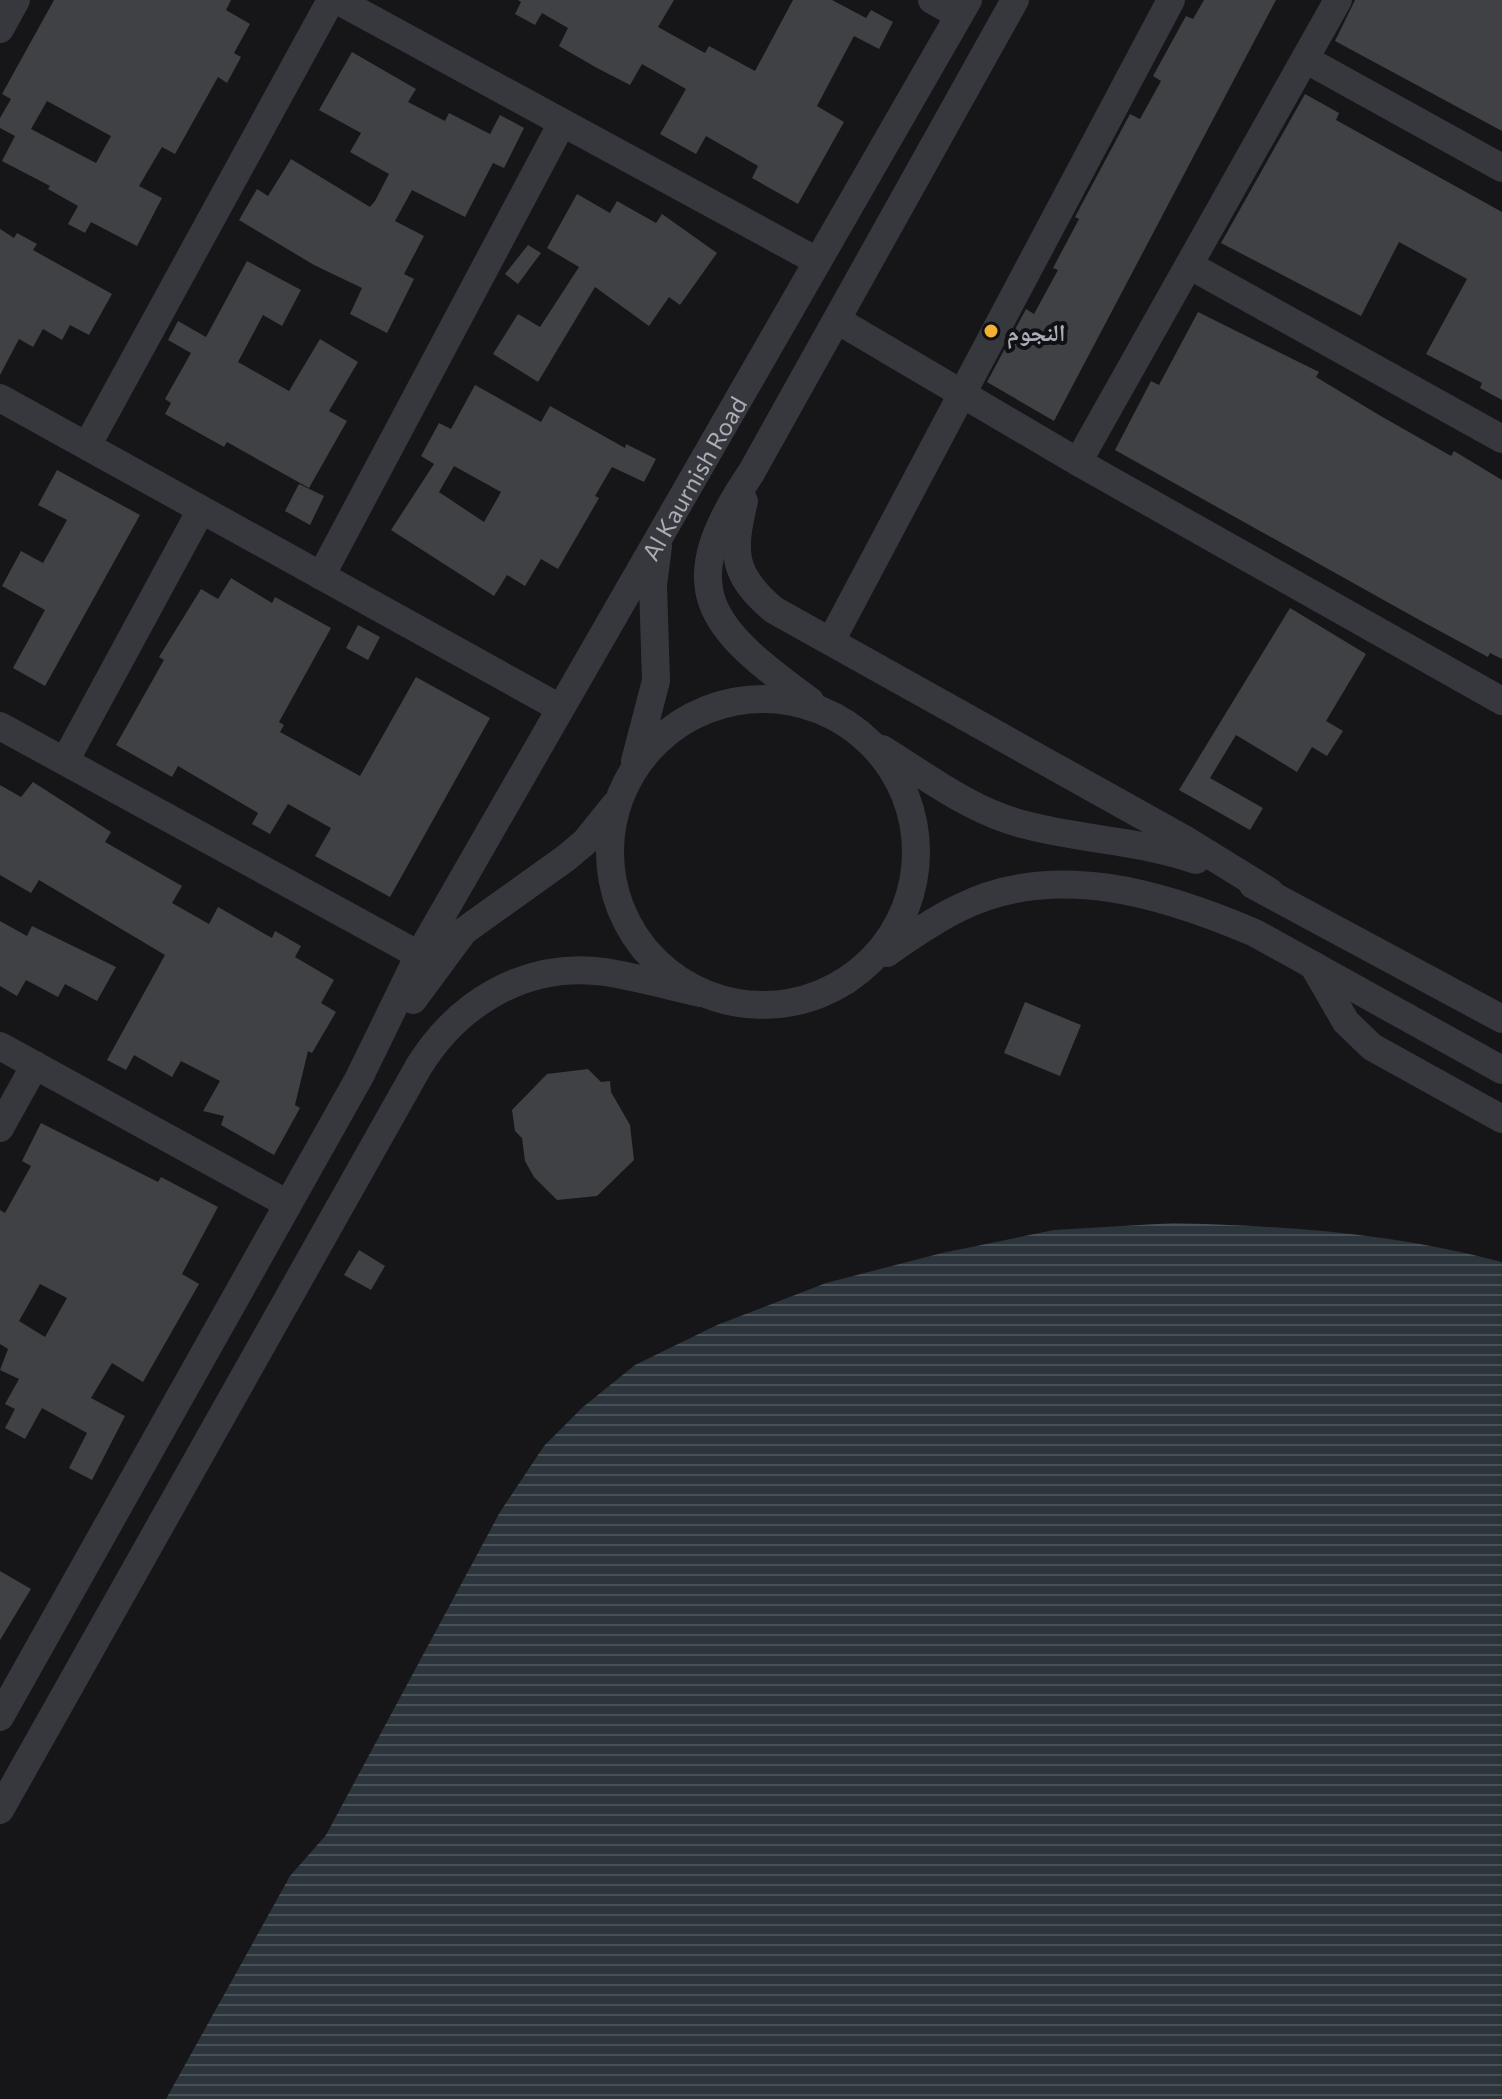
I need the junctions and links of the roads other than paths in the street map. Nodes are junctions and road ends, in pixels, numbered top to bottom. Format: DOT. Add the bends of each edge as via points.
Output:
graph roads {
  1 [pos="16,0"];
  2 [pos="334,0"];
  3 [pos="932,0"];
  4 [pos="1015,0"];
  5 [pos="1171,0"];
  6 [pos="1338,0"];
  7 [pos="963,8"];
  8 [pos="0,29"];
  9 [pos="1305,59"];
  10 [pos="562,123"];
  11 [pos="1502,168"];
  12 [pos="817,261"];
  13 [pos="1189,265"];
  14 [pos="837,320"];
  15 [pos="962,394"];
  16 [pos="0,398"];
  17 [pos="1502,439"];
  18 [pos="87,446"];
  19 [pos="1078,462"];
  20 [pos="751,473"];
  21 [pos="201,510"];
  22 [pos="665,522"];
  23 [pos="321,576"];
  24 [pos="831,641"];
  25 [pos="1502,701"];
  26 [pos="560,708"];
  27 [pos="824,711"];
  28 [pos="0,726"];
  29 [pos="869,741"];
  30 [pos="65,761"];
  31 [pos="632,769"];
  32 [pos="617,802"];
  33 [pos="1270,892"];
  34 [pos="419,955"];
  35 [pos="1313,964"];
  36 [pos="866,967"];
  37 [pos="701,993"];
  38 [pos="1502,1019"];
  39 [pos="0,1046"];
  40 [pos="35,1065"];
  41 [pos="1502,1070"];
  42 [pos="359,1078"];
  43 [pos="1502,1119"];
  44 [pos="0,1128"];
  45 [pos="288,1204"];
  46 [pos="0,1717"];
  47 [pos="0,1810"];
  1 -- 8 [label="street"];
  2 -- 10 [label="street"];
  2 -- 18 [label="street"];
  3 -- 7 [label="street"];
  4 -- 14 [label="street, Al Kaurnish Road"];
  5 -- 15 [label="street"];
  6 -- 9 [label="street"];
  7 -- 12 [label="street, Al Kaurnish Road"];
  9 -- 11 [label="street"];
  9 -- 13 [label="street"];
  10 -- 12 [label="street"];
  10 -- 23 [label="street"];
  12 -- 22 [label="street, Al Kaurnish Road"];
  13 -- 17 [label="street"];
  13 -- 19 [label="street"];
  14 -- 15 [label="street"];
  14 -- 20 [label="street, Al Kaurnish Road"];
  15 -- 19 [label="street"];
  15 -- 24 [label="street"];
  16 -- 18 [label="street"];
  18 -- 21 [label="street"];
  19 -- 25 [label="street"];
  20 -- 24 [label="street" via="736,535 739,569 774,610"];
  20 -- 27 [label="street" via="728,507 711,549 714,605 751,657"];
  21 -- 23 [label="street"];
  21 -- 30 [label="street"];
  22 -- 26 [label="street, Al Kaurnish Road"];
  22 -- 31 [label="street" via="653,585 656,681"];
  23 -- 26 [label="street"];
  24 -- 33 [label="street"];
  26 -- 34 [label="street, Al Kaurnish Road"];
  27 -- 29 [label="street"];
  27 -- 31 [label="street" via="781,699 735,700 692,715"];
  28 -- 30 [label="street"];
  29 -- 33 [label="street" via="995,816 1165,849"];
  29 -- 36 [label="street" via="900,782 916,830 915,880 898,928"];
  30 -- 34 [label="street"];
  31 -- 32 [label="street"];
  32 -- 37 [label="street" via="608,847 614,892 632,934 662,969"];
  32 -- 42 [label="street" via="585,842 464,931"];
  33 -- 38 [label="street"];
  34 -- 42 [label="street, Al Kaurnish Road"];
  35 -- 36 [label="street" via="1241,927 1163,899 1051,884 1018,888 962,906"];
  35 -- 41 [label="street"];
  35 -- 43 [label="street" via="1346,1022 1372,1047"];
  36 -- 37 [label="street" via="830,991 788,1004 744,1005"];
  37 -- 47 [label="street" via="605,972 551,973 484,997 446,1029 419,1066"];
  39 -- 40 [label="street"];
  40 -- 44 [label="street"];
  40 -- 45 [label="street"];
  42 -- 45 [label="street"];
  45 -- 46 [label="street"];
}
